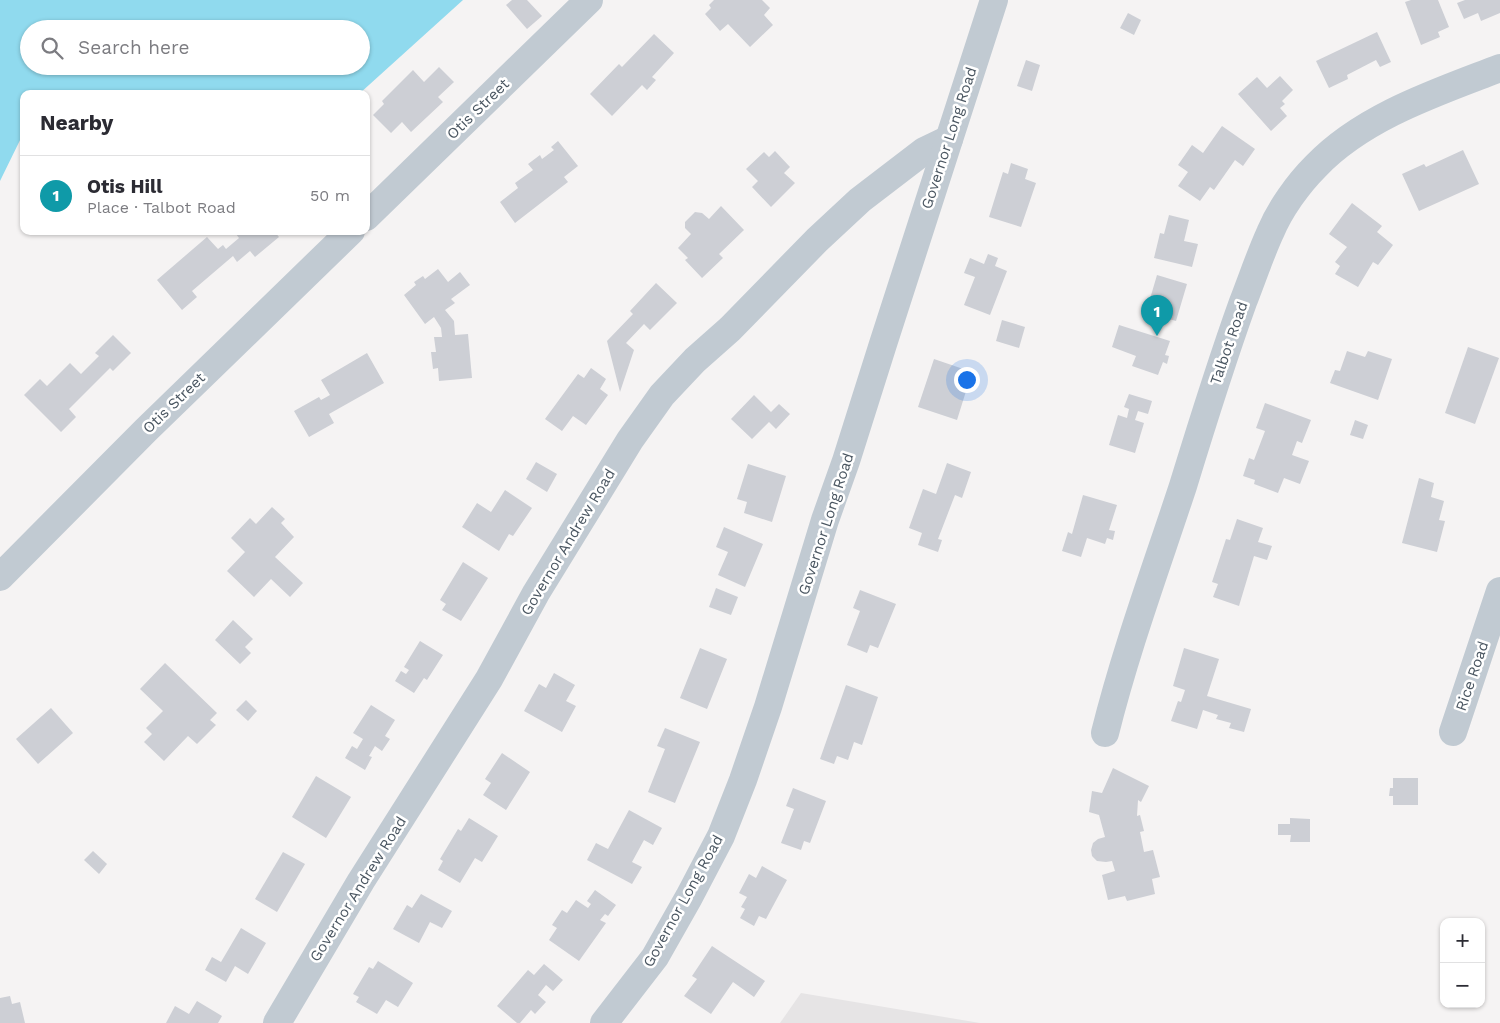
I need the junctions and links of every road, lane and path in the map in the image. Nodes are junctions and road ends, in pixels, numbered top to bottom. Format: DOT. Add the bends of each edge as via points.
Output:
graph roads {
  1 [pos="590,0"];
  2 [pos="994,0"];
  3 [pos="1500,68"];
  4 [pos="949,139"];
  5 [pos="370,213"];
  6 [pos="348,235"];
  7 [pos="0,577"];
  8 [pos="1500,591"];
  9 [pos="1452,732"];
  10 [pos="1105,733"];
  11 [pos="277,1023"];
  12 [pos="604,1023"];
  1 -- 5 [label="street, Otis Street"];
  2 -- 4 [label="street, Governor Long Road"];
  3 -- 10 [label="street, Talbot Road" via="1437,92 1347,138 1316,166 1290,198 1270,232 1224,355 1116,688"];
  4 -- 11 [label="street, Governor Andrew Road" via="924,151 860,200 662,395 620,455 536,593 489,679 361,881"];
  4 -- 12 [label="street, Governor Long Road" via="744,780 721,836 655,957"];
  6 -- 7 [label="street, Otis Street"];
  8 -- 9 [label="street, Rice Road"];
}
